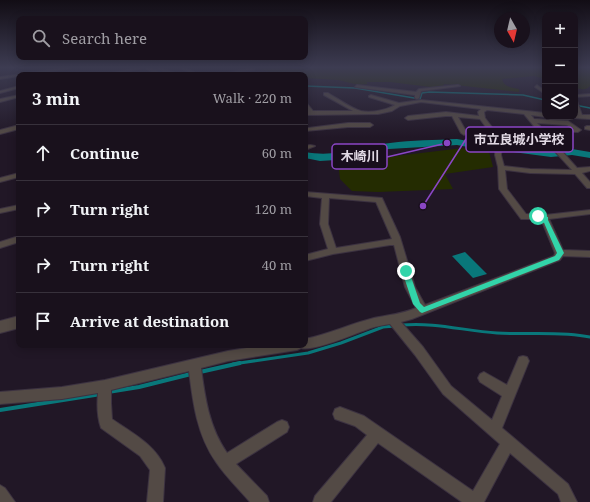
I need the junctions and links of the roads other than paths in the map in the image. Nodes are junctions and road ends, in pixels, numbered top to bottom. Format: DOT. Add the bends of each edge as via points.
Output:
graph roads {
  1 [pos="402,91"];
  2 [pos="326,94"];
  3 [pos="418,94"];
  4 [pos="542,94"];
  5 [pos="538,95"];
  6 [pos="590,95"];
  7 [pos="0,96"];
  8 [pos="371,96"];
  9 [pos="578,96"];
  10 [pos="16,97"];
  11 [pos="6,100"];
  12 [pos="0,101"];
  13 [pos="418,101"];
  14 [pos="399,105"];
  15 [pos="308,107"];
  16 [pos="486,108"];
  17 [pos="308,113"];
  18 [pos="312,113"];
  19 [pos="360,113"];
  20 [pos="526,113"];
  21 [pos="454,115"];
  22 [pos="542,115"];
  23 [pos="578,117"];
  24 [pos="590,117"];
  25 [pos="408,118"];
  26 [pos="482,118"];
  27 [pos="330,120"];
  28 [pos="532,121"];
  29 [pos="370,125"];
  30 [pos="16,128"];
  31 [pos="538,129"];
  32 [pos="308,130"];
  33 [pos="0,132"];
  34 [pos="464,133"];
  35 [pos="499,141"];
  36 [pos="552,144"];
  37 [pos="501,167"];
  38 [pos="590,169"];
  39 [pos="578,171"];
  40 [pos="16,176"];
  41 [pos="0,180"];
  42 [pos="590,186"];
  43 [pos="308,194"];
  44 [pos="326,196"];
  45 [pos="16,208"];
  46 [pos="2,211"];
  47 [pos="590,212"];
  48 [pos="545,217"];
  49 [pos="16,240"];
  50 [pos="398,243"];
  51 [pos="0,245"];
  52 [pos="333,251"];
  53 [pos="560,253"];
  54 [pos="590,254"];
  55 [pos="308,257"];
  56 [pos="422,310"];
  57 [pos="392,319"];
  58 [pos="16,323"];
  59 [pos="0,327"];
  60 [pos="308,343"];
  61 [pos="278,348"];
  62 [pos="523,361"];
  63 [pos="194,364"];
  64 [pos="484,378"];
  65 [pos="105,386"];
  66 [pos="510,393"];
  67 [pos="0,398"];
  68 [pos="340,414"];
  69 [pos="282,427"];
  70 [pos="494,431"];
  71 [pos="376,434"];
  72 [pos="508,443"];
  73 [pos="225,462"];
  74 [pos="0,493"];
  75 [pos="7,502"];
  76 [pos="155,502"];
  77 [pos="260,502"];
  78 [pos="321,502"];
  79 [pos="475,502"];
  80 [pos="569,502"];
  1 -- 3 [label="street"];
  2 -- 19 [label="street"];
  3 -- 13 [label="street"];
  4 -- 5 [label="street"];
  6 -- 9 [label="street"];
  7 -- 11 [label="street"];
  8 -- 14 [label="street"];
  10 -- 11 [label="street"];
  11 -- 12 [label="street"];
  13 -- 14 [label="street"];
  13 -- 16 [label="street"];
  14 -- 19 [label="street" via="385,112"];
  15 -- 18 [label="street"];
  16 -- 20 [label="street"];
  16 -- 26 [label="street" via="481,112"];
  17 -- 18 [label="street"];
  18 -- 27 [label="street"];
  19 -- 27 [label="street"];
  20 -- 22 [label="street"];
  20 -- 28 [label="street"];
  21 -- 25 [label="street" via="436,113"];
  21 -- 26 [label="street"];
  21 -- 34 [label="street"];
  23 -- 24 [label="street"];
  26 -- 35 [label="street"];
  27 -- 29 [label="street"];
  27 -- 32 [label="street" via="333,128"];
  28 -- 31 [label="street"];
  28 -- 31 [label="street" via="568,123 578,130"];
  30 -- 33 [label="street"];
  31 -- 36 [label="street"];
  35 -- 36 [label="street"];
  35 -- 37 [label="street" via="498,156"];
  36 -- 39 [label="street"];
  37 -- 39 [label="street" via="544,172"];
  37 -- 48 [label="street" via="503,189 524,217"];
  38 -- 39 [label="street"];
  39 -- 42 [label="street"];
  40 -- 41 [label="street"];
  43 -- 44 [label="street"];
  44 -- 50 [label="street" via="379,200"];
  44 -- 52 [label="street" via="322,222"];
  45 -- 46 [label="street"];
  47 -- 48 [label="street"];
  48 -- 53 [label="street"];
  49 -- 51 [label="street"];
  50 -- 52 [label="street"];
  50 -- 56 [label="street" via="417,304"];
  52 -- 55 [label="street"];
  53 -- 54 [label="street"];
  53 -- 56 [label="street" via="557,258"];
  56 -- 57 [label="street"];
  57 -- 60 [label="street"];
  57 -- 70 [label="street" via="447,390"];
  58 -- 59 [label="street"];
  61 -- 63 [label="street"];
  62 -- 66 [label="street"];
  63 -- 65 [label="street"];
  63 -- 73 [label="street" via="202,414 212,442"];
  64 -- 66 [label="street"];
  65 -- 67 [label="street" via="62,393"];
  65 -- 76 [label="street" via="106,423 145,451 158,468"];
  66 -- 70 [label="street"];
  68 -- 71 [label="street" via="359,421"];
  69 -- 73 [label="street"];
  70 -- 72 [label="street"];
  71 -- 78 [label="street"];
  71 -- 79 [label="street"];
  72 -- 79 [label="street"];
  72 -- 80 [label="street" via="563,489"];
  73 -- 77 [label="street"];
  74 -- 75 [label="street"];
}
